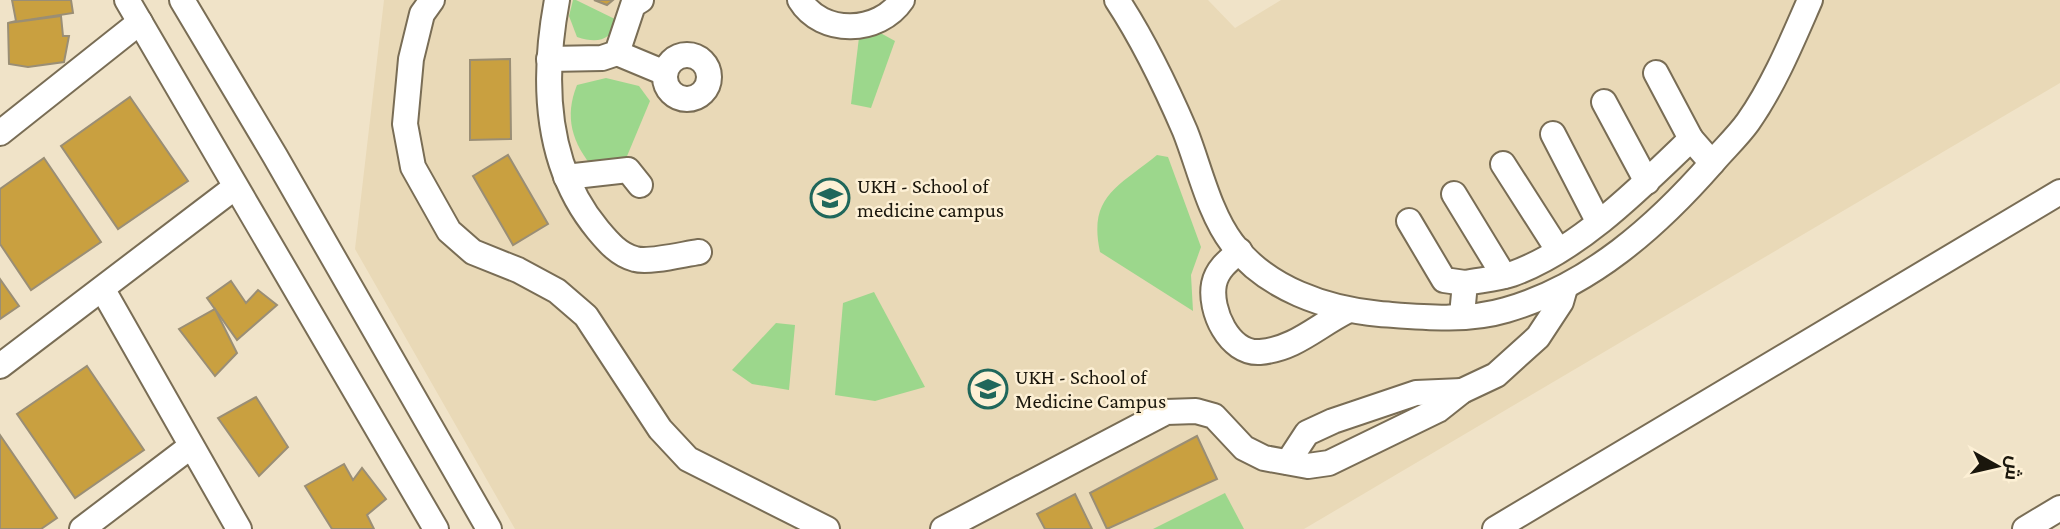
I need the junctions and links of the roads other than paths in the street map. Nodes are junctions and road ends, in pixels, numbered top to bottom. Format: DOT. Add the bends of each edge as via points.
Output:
graph roads {
  1 [pos="127,0"];
  2 [pos="182,0"];
  3 [pos="432,0"];
  4 [pos="557,0"];
  5 [pos="640,0"];
  6 [pos="800,0"];
  7 [pos="902,0"];
  8 [pos="1118,0"];
  9 [pos="1810,0"];
  10 [pos="140,22"];
  11 [pos="617,53"];
  12 [pos="550,59"];
  13 [pos="664,73"];
  14 [pos="1656,73"];
  15 [pos="1604,103"];
  16 [pos="0,133"];
  17 [pos="1553,134"];
  18 [pos="1691,139"];
  19 [pos="1712,163"];
  20 [pos="1503,164"];
  21 [pos="566,177"];
  22 [pos="1647,181"];
  23 [pos="640,186"];
  24 [pos="234,188"];
  25 [pos="1454,194"];
  26 [pos="2058,196"];
  27 [pos="1409,221"];
  28 [pos="1598,221"];
  29 [pos="1558,250"];
  30 [pos="1240,251"];
  31 [pos="699,252"];
  32 [pos="1504,276"];
  33 [pos="1465,283"];
  34 [pos="1565,288"];
  35 [pos="103,290"];
  36 [pos="1347,311"];
  37 [pos="1462,316"];
  38 [pos="0,366"];
  39 [pos="1462,391"];
  40 [pos="190,447"];
  41 [pos="1288,462"];
  42 [pos="82,529"];
  43 [pos="239,529"];
  44 [pos="436,529"];
  45 [pos="489,529"];
  46 [pos="827,529"];
  47 [pos="943,529"];
  48 [pos="1495,529"];
  1 -- 10 [label="street"];
  2 -- 45 [label="street"];
  3 -- 46 [label="street" via="422,14 411,59 405,124 413,167 449,231 473,252 557,291 586,316 660,429 688,459"];
  4 -- 12 [label="street"];
  5 -- 11 [label="street" via="633,5"];
  6 -- 7 [label="street" via="819,19 839,26 861,26 882,19"];
  8 -- 30 [label="street" via="1164,86 1201,179"];
  9 -- 19 [label="street" via="1748,122"];
  10 -- 16 [label="street"];
  10 -- 24 [label="street"];
  11 -- 12 [label="street" via="601,58"];
  11 -- 13 [label="street"];
  12 -- 21 [label="street" via="552,127"];
  14 -- 18 [label="street"];
  15 -- 22 [label="street"];
  17 -- 28 [label="street"];
  18 -- 19 [label="street"];
  18 -- 22 [label="street"];
  19 -- 34 [label="street" via="1676,204 1612,257"];
  20 -- 29 [label="street"];
  21 -- 23 [label="street" via="628,170"];
  21 -- 31 [label="street" via="578,206 611,247 636,260"];
  22 -- 28 [label="street"];
  24 -- 35 [label="street"];
  24 -- 44 [label="street"];
  25 -- 32 [label="street"];
  26 -- 48 [label="street"];
  27 -- 33 [label="street" via="1444,280"];
  28 -- 29 [label="street"];
  29 -- 32 [label="street"];
  30 -- 36 [label="street" via="1273,279"];
  30 -- 36 [label="street" via="1217,275 1214,299 1222,328 1246,349 1257,352 1296,344"];
  32 -- 33 [label="street"];
  33 -- 37 [label="street"];
  34 -- 37 [label="street" via="1504,311"];
  34 -- 39 [label="street" via="1538,337 1496,375"];
  35 -- 38 [label="street"];
  35 -- 40 [label="street"];
  36 -- 37 [label="street"];
  39 -- 41 [label="street" via="1438,410 1329,463 1308,466"];
  39 -- 41 [label="street" via="1416,393 1333,421 1307,433"];
  40 -- 42 [label="street"];
  40 -- 43 [label="street"];
  41 -- 47 [label="street" via="1244,448 1214,416 1166,412"];
}
